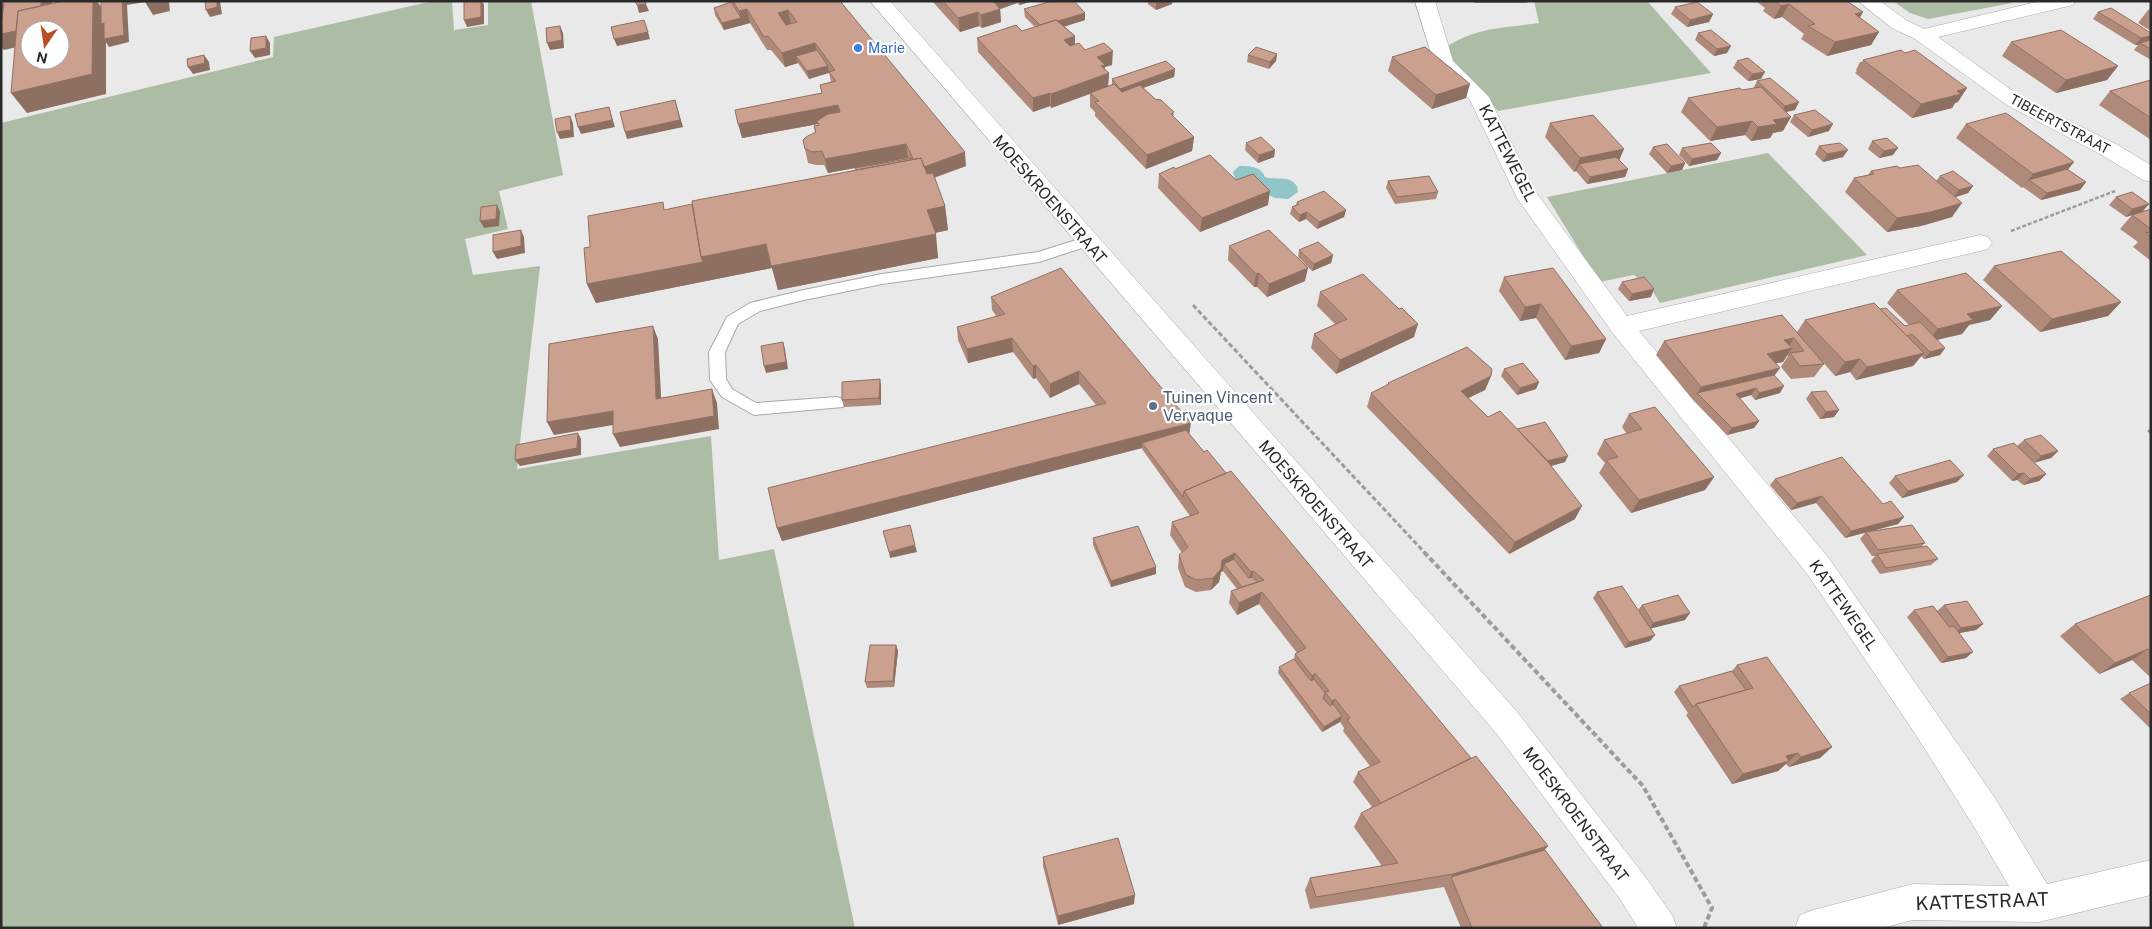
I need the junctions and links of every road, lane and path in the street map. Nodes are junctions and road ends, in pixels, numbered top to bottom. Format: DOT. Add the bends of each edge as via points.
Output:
graph roads {
  1 [pos="879,1"];
  2 [pos="1425,1"];
  3 [pos="1867,1"];
  4 [pos="2066,1"];
  5 [pos="1922,35"];
  6 [pos="2151,175"];
  7 [pos="2124,188"];
  8 [pos="1086,242"];
  9 [pos="1980,243"];
  10 [pos="1186,298"];
  11 [pos="1621,326"];
  12 [pos="837,403"];
  13 [pos="2151,877"];
  14 [pos="2039,904"];
  15 [pos="1659,928"];
  16 [pos="1704,928"];
  17 [pos="1813,928"];
  1 -- 8 [label="street, MOESKROENSTRAAT"];
  2 -- 11 [label="street, KATTEWEGEL" via="1444,63 1479,97 1525,193"];
  3 -- 5 [label="street, TIBEERTSTRAAT" via="1899,24"];
  4 -- 5 [label="street"];
  5 -- 6 [label="street, TIBEERTSTRAAT" via="2014,101 2108,148"];
  7 -- 9 [label="path"];
  8 -- 12 [label="lane" via="1039,257 882,279 804,295 755,307 732,321 717,352 718,380 727,394 754,408"];
  8 -- 15 [label="street, MOESKROENSTRAAT" via="1507,723 1632,887"];
  9 -- 11 [label="street"];
  10 -- 16 [label="path" via="1643,786 1712,908"];
  11 -- 14 [label="street, KATTEWEGEL" via="1818,566 1937,741"];
  13 -- 14 [label="street, KATTESTRAAT"];
  14 -- 17 [label="street, KATTESTRAAT" via="1913,902"];
}
